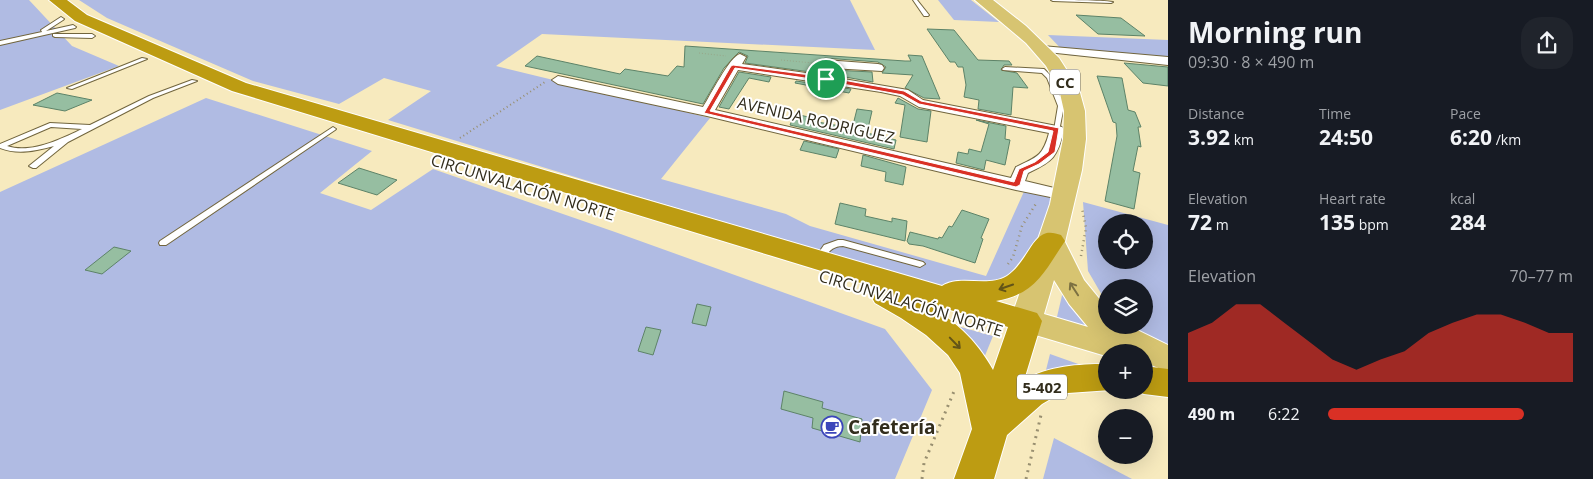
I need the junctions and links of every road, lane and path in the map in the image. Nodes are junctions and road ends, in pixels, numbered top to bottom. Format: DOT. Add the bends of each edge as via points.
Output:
graph roads {
  1 [pos="42,0"];
  2 [pos="914,0"];
  3 [pos="983,0"];
  4 [pos="1053,0"];
  5 [pos="1111,2"];
  6 [pos="926,15"];
  7 [pos="75,21"];
  8 [pos="32,36"];
  9 [pos="0,43"];
  10 [pos="1042,49"];
  11 [pos="144,59"];
  12 [pos="1168,61"];
  13 [pos="878,68"];
  14 [pos="1005,68"];
  15 [pos="826,79"];
  16 [pos="558,80"];
  17 [pos="194,81"];
  18 [pos="70,88"];
  19 [pos="707,112"];
  20 [pos="92,127"];
  21 [pos="333,129"];
  22 [pos="1057,130"];
  23 [pos="65,140"];
  24 [pos="446,148"];
  25 [pos="33,166"];
  26 [pos="1016,185"];
  27 [pos="1055,193"];
  28 [pos="1051,242"];
  29 [pos="163,243"];
  30 [pos="1004,268"];
  31 [pos="903,282"];
  32 [pos="1098,317"];
  33 [pos="1024,328"];
  34 [pos="1119,334"];
  35 [pos="1098,344"];
  36 [pos="1098,357"];
  37 [pos="1153,357"];
  38 [pos="1168,361"];
  39 [pos="1153,374"];
  40 [pos="1098,378"];
  41 [pos="1168,378"];
  42 [pos="1153,382"];
  43 [pos="955,384"];
  44 [pos="1168,384"];
  45 [pos="1041,414"];
  46 [pos="990,428"];
  47 [pos="922,479"];
  48 [pos="974,479"];
  49 [pos="1026,479"];
  1 -- 7 [label="highway, CIRCUNVALACIÓN NORTE"];
  2 -- 6 [label="lane"];
  3 -- 10 [label="main road, CC"];
  4 -- 5 [label="lane"];
  7 -- 8 [label="lane"];
  7 -- 8 [label="lane"];
  7 -- 8 [label="lane" via="66,34"];
  7 -- 11 [label="highway, CIRCUNVALACIÓN NORTE"];
  7 -- 24 [label="highway, CIRCUNVALACIÓN NORTE" via="239,87"];
  8 -- 9 [label="lane"];
  10 -- 12 [label="street"];
  10 -- 27 [label="main road, CC" via="1063,79 1075,108 1076,131"];
  11 -- 17 [label="highway, CIRCUNVALACIÓN NORTE"];
  11 -- 18 [label="lane"];
  13 -- 15 [label="street" via="825,64"];
  14 -- 22 [label="lane" via="1044,70 1061,106"];
  15 -- 19 [label="street" via="736,62"];
  15 -- 22 [label="street" via="904,93 919,103"];
  16 -- 19 [label="street, AVENIDA RODRIGUEZ"];
  16 -- 24 [label="path" via="546,81 531,90"];
  17 -- 20 [label="lane" via="151,97"];
  17 -- 21 [label="highway, CIRCUNVALACIÓN NORTE" via="222,94"];
  19 -- 26 [label="street, AVENIDA RODRIGUEZ"];
  20 -- 23 [label="lane"];
  20 -- 23 [label="lane" via="50,125 1,146 9,150 33,149"];
  21 -- 29 [label="lane"];
  21 -- 31 [label="highway, CIRCUNVALACIÓN NORTE"];
  22 -- 26 [label="street" via="1051,152 1021,170"];
  23 -- 25 [label="lane"];
  24 -- 31 [label="highway, CIRCUNVALACIÓN NORTE" via="818,261"];
  26 -- 27 [label="street, AVENIDA RODRIGUEZ"];
  27 -- 28 [label="main road, CC"];
  27 -- 30 [label="path" via="1022,226 1012,257"];
  28 -- 31 [label="highway, one-way" via="1022,280 990,292 952,292"];
  32 -- 28 [label="main road, one-way" via="1084,304 1067,278"];
  28 -- 33 [label="main road, CC"];
  31 -- 33 [label="highway, CIRCUNVALACIÓN NORTE"];
  31 -- 46 [label="highway, one-way" via="912,309 956,343 977,372"];
  33 -- 35 [label="main road"];
  33 -- 36 [label="main road"];
  33 -- 46 [label="highway, CC"];
  34 -- 38 [label="main road"];
  37 -- 38 [label="main road"];
  39 -- 41 [label="main road"];
  40 -- 46 [label="highway, 5-402" via="1057,380 1030,392"];
  42 -- 44 [label="highway"];
  43 -- 47 [label="path" via="955,392 924,463"];
  45 -- 49 [label="path"];
  46 -- 48 [label="highway, CC"];
}
